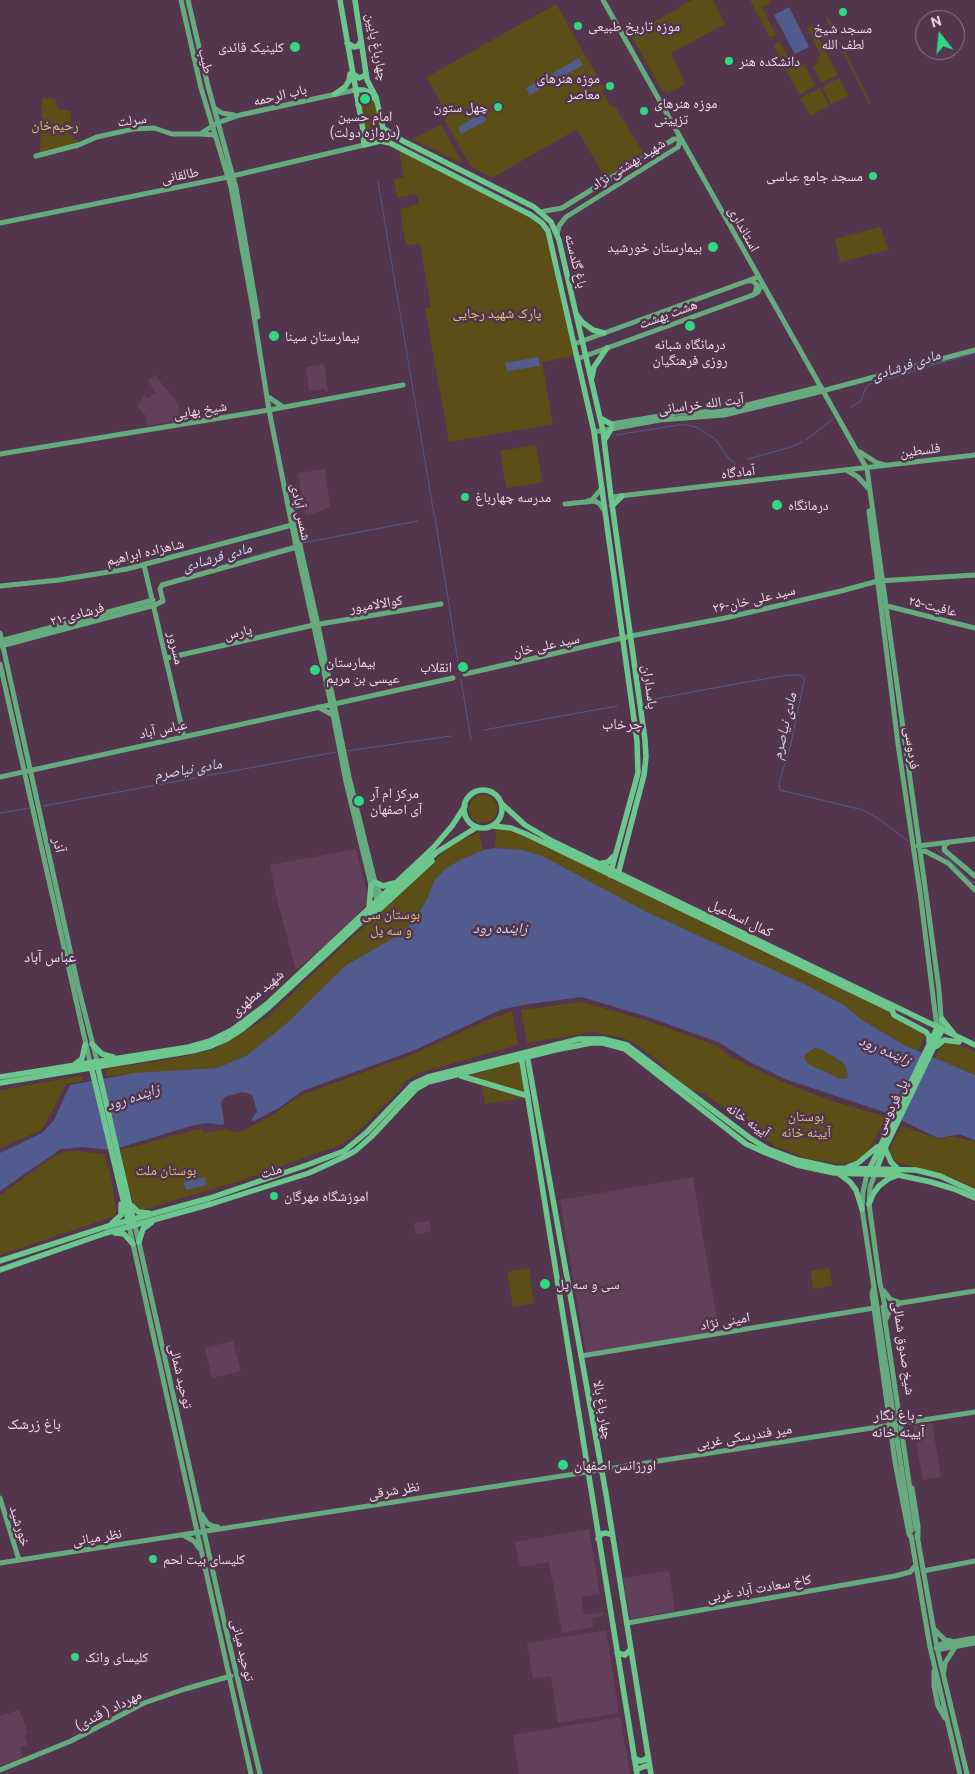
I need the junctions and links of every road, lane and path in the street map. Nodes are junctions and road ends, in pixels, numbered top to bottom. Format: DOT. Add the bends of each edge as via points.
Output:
graph roads {
  1 [pos="181,0"];
  2 [pos="188,0"];
  3 [pos="340,0"];
  4 [pos="355,0"];
  5 [pos="603,0"];
  6 [pos="361,41"];
  7 [pos="347,43"];
  8 [pos="351,71"];
  9 [pos="366,73"];
  10 [pos="355,90"];
  11 [pos="335,94"];
  12 [pos="377,100"];
  13 [pos="358,107"];
  14 [pos="214,108"];
  15 [pos="240,115"];
  16 [pos="217,123"];
  17 [pos="212,126"];
  18 [pos="383,128"];
  19 [pos="200,134"];
  20 [pos="363,134"];
  21 [pos="214,135"];
  22 [pos="681,140"];
  23 [pos="380,141"];
  24 [pos="371,143"];
  25 [pos="364,145"];
  26 [pos="420,150"];
  27 [pos="36,156"];
  28 [pos="417,156"];
  29 [pos="250,172"];
  30 [pos="230,176"];
  31 [pos="236,188"];
  32 [pos="503,192"];
  33 [pos="500,198"];
  34 [pos="540,212"];
  35 [pos="0,223"];
  36 [pos="557,235"];
  37 [pos="758,277"];
  38 [pos="747,281"];
  39 [pos="762,284"];
  40 [pos="753,295"];
  41 [pos="575,313"];
  42 [pos="604,333"];
  43 [pos="582,341"];
  44 [pos="574,344"];
  45 [pos="607,348"];
  46 [pos="975,350"];
  47 [pos="585,356"];
  48 [pos="577,358"];
  49 [pos="591,379"];
  50 [pos="403,385"];
  51 [pos="821,389"];
  52 [pos="268,398"];
  53 [pos="284,407"];
  54 [pos="749,407"];
  55 [pos="270,410"];
  56 [pos="254,412"];
  57 [pos="600,418"];
  58 [pos="613,426"];
  59 [pos="603,431"];
  60 [pos="594,432"];
  61 [pos="604,440"];
  62 [pos="858,450"];
  63 [pos="0,454"];
  64 [pos="975,455"];
  65 [pos="888,466"];
  66 [pos="866,468"];
  67 [pos="848,470"];
  68 [pos="602,488"];
  69 [pos="868,488"];
  70 [pos="622,496"];
  71 [pos="611,497"];
  72 [pos="603,499"];
  73 [pos="588,501"];
  74 [pos="565,504"];
  75 [pos="612,508"];
  76 [pos="605,513"];
  77 [pos="292,525"];
  78 [pos="297,547"];
  79 [pos="144,565"];
  80 [pos="975,575"];
  81 [pos="880,580"];
  82 [pos="0,586"];
  83 [pos="154,602"];
  84 [pos="441,604"];
  85 [pos="883,605"];
  86 [pos="316,625"];
  87 [pos="630,625"];
  88 [pos="621,628"];
  89 [pos="975,628"];
  90 [pos="0,633"];
  91 [pos="631,636"];
  92 [pos="623,639"];
  93 [pos="2,643"];
  94 [pos="167,658"];
  95 [pos="0,664"];
  96 [pos="465,674"];
  97 [pos="453,678"];
  98 [pos="333,704"];
  99 [pos="317,707"];
  100 [pos="333,716"];
  101 [pos="184,737"];
  102 [pos="31,770"];
  103 [pos="24,771"];
  104 [pos="0,776"];
  105 [pos="501,804"];
  106 [pos="465,806"];
  107 [pos="355,810"];
  108 [pos="40,811"];
  109 [pos="33,813"];
  110 [pos="493,826"];
  111 [pos="477,827"];
  112 [pos="975,839"];
  113 [pos="949,842"];
  114 [pos="447,846"];
  115 [pos="917,846"];
  116 [pos="625,849"];
  117 [pos="617,850"];
  118 [pos="920,852"];
  119 [pos="623,858"];
  120 [pos="598,864"];
  121 [pos="611,872"];
  122 [pos="618,875"];
  123 [pos="975,876"];
  124 [pos="626,879"];
  125 [pos="396,883"];
  126 [pos="373,884"];
  127 [pos="975,890"];
  128 [pos="380,900"];
  129 [pos="369,908"];
  130 [pos="351,931"];
  131 [pos="767,947"];
  132 [pos="927,947"];
  133 [pos="933,947"];
  134 [pos="892,1010"];
  135 [pos="939,1019"];
  136 [pos="929,1024"];
  137 [pos="939,1030"];
  138 [pos="958,1039"];
  139 [pos="92,1044"];
  140 [pos="85,1045"];
  141 [pos="975,1047"];
  142 [pos="930,1049"];
  143 [pos="524,1055"];
  144 [pos="535,1055"];
  145 [pos="117,1058"];
  146 [pos="94,1064"];
  147 [pos="529,1064"];
  148 [pos="107,1065"];
  149 [pos="67,1066"];
  150 [pos="80,1070"];
  151 [pos="100,1074"];
  152 [pos="93,1075"];
  153 [pos="459,1075"];
  154 [pos="0,1077"];
  155 [pos="0,1083"];
  156 [pos="528,1096"];
  157 [pos="883,1146"];
  158 [pos="844,1168"];
  159 [pos="868,1171"];
  160 [pos="876,1172"];
  161 [pos="898,1172"];
  162 [pos="838,1173"];
  163 [pos="936,1175"];
  164 [pos="550,1180"];
  165 [pos="121,1181"];
  166 [pos="542,1181"];
  167 [pos="934,1183"];
  168 [pos="550,1189"];
  169 [pos="542,1190"];
  170 [pos="975,1192"];
  171 [pos="128,1197"];
  172 [pos="975,1198"];
  173 [pos="869,1204"];
  174 [pos="862,1209"];
  175 [pos="155,1216"];
  176 [pos="131,1223"];
  177 [pos="106,1230"];
  178 [pos="136,1243"];
  179 [pos="0,1261"];
  180 [pos="0,1270"];
  181 [pos="879,1285"];
  182 [pos="975,1291"];
  183 [pos="901,1303"];
  184 [pos="878,1307"];
  185 [pos="886,1319"];
  186 [pos="576,1330"];
  187 [pos="565,1333"];
  188 [pos="581,1356"];
  189 [pos="164,1369"];
  190 [pos="573,1383"];
  191 [pos="586,1384"];
  192 [pos="975,1412"];
  193 [pos="901,1414"];
  194 [pos="889,1416"];
  195 [pos="902,1423"];
  196 [pos="890,1425"];
  197 [pos="904,1432"];
  198 [pos="891,1434"];
  199 [pos="602,1469"];
  200 [pos="587,1471"];
  201 [pos="0,1498"];
  202 [pos="200,1511"];
  203 [pos="223,1528"];
  204 [pos="204,1532"];
  205 [pos="197,1533"];
  206 [pos="182,1535"];
  207 [pos="612,1536"];
  208 [pos="915,1538"];
  209 [pos="598,1539"];
  210 [pos="201,1551"];
  211 [pos="18,1560"];
  212 [pos="975,1561"];
  213 [pos="0,1563"];
  214 [pos="916,1565"];
  215 [pos="923,1572"];
  216 [pos="895,1576"];
  217 [pos="918,1580"];
  218 [pos="627,1623"];
  219 [pos="934,1629"];
  220 [pos="975,1638"];
  221 [pos="975,1643"];
  222 [pos="955,1644"];
  223 [pos="938,1648"];
  224 [pos="931,1649"];
  225 [pos="631,1650"];
  226 [pos="617,1653"];
  227 [pos="944,1674"];
  228 [pos="236,1675"];
  229 [pos="229,1676"];
  230 [pos="960,1745"];
  231 [pos="953,1747"];
  232 [pos="648,1757"];
  233 [pos="634,1758"];
  234 [pos="650,1767"];
  235 [pos="0,1770"];
  236 [pos="637,1772"];
  237 [pos="251,1774"];
  238 [pos="260,1774"];
  239 [pos="651,1774"];
  240 [pos="960,1774"];
  241 [pos="967,1774"];
  1 -- 17 [label="main road, طیب"];
  2 -- 14 [label="main road, طیب"];
  3 -- 7 [label="main road, چهارباغ پایین"];
  4 -- 6 [label="main road, چهارباغ پایین"];
  5 -- 22 [label="main road, استانداری"];
  6 -- 7 [label="main road" via="354,48"];
  6 -- 9 [label="main road, چهارباغ پایین"];
  7 -- 8 [label="main road, چهارباغ پایین"];
  8 -- 9 [label="main road" via="359,78"];
  8 -- 10 [label="main road, چهارباغ پایین"];
  8 -- 11 [label="main road" via="345,87"];
  9 -- 12 [label="main road, چهارباغ پایین"];
  10 -- 11 [label="main road, باب الرحمه"];
  10 -- 12 [label="main road" via="368,91"];
  10 -- 13 [label="main road, چهارباغ پایین"];
  11 -- 15 [label="main road, باب الرحمه"];
  12 -- 13 [label="main road" via="367,96 360,100"];
  12 -- 18 [label="main road, چهارباغ پایین"];
  13 -- 20 [label="main road, چهارباغ پایین"];
  14 -- 15 [label="main road" via="222,113"];
  14 -- 16 [label="main road, طیب"];
  15 -- 16 [label="main road, باب الرحمه"];
  16 -- 17 [label="main road, باب الرحمه"];
  16 -- 30 [label="main road, شمس آبادی"];
  17 -- 19 [label="main road, باب الرحمه"];
  17 -- 21 [label="main road, شمس آبادی"];
  18 -- 23 [label="main road"];
  18 -- 26 [label="main road, باغ گلدسته"];
  19 -- 21 [label="main road, سرلت"];
  19 -- 27 [label="main road, سرلت" via="172,134 154,128 133,129"];
  20 -- 24 [label="main road"];
  20 -- 25 [label="main road, چهارباغ پایین"];
  21 -- 30 [label="main road, شمس آبادی"];
  22 -- 34 [label="main road, شهید بهشتی نژاد" via="674,139 562,208"];
  22 -- 36 [label="main road, شهید بهشتی نژاد" via="678,147 566,216"];
  22 -- 37 [label="main road, استانداری"];
  23 -- 24 [label="main road"];
  23 -- 28 [label="main road, باغ گلدسته"];
  24 -- 25 [label="main road"];
  25 -- 29 [label="main road, طالقانی"];
  26 -- 28 [label="main road"];
  26 -- 32 [label="main road, باغ گلدسته"];
  28 -- 33 [label="main road, باغ گلدسته"];
  29 -- 30 [label="main road, طالقانی"];
  29 -- 31 [label="main road" via="241,178"];
  30 -- 31 [label="main road, شمس آبادی"];
  30 -- 35 [label="main road, طالقانی"];
  30 -- 52 [label="main road, شمس آبادی"];
  31 -- 52 [label="main road, شمس آبادی"];
  32 -- 33 [label="main road"];
  32 -- 34 [label="main road, باغ گلدسته"];
  33 -- 44 [label="main road, باغ گلدسته" via="532,215 548,231"];
  34 -- 36 [label="main road, باغ گلدسته" via="551,222"];
  36 -- 41 [label="main road, باغ گلدسته"];
  37 -- 38 [label="main road, هشت بهشت"];
  37 -- 39 [label="main road, استانداری"];
  38 -- 40 [label="main road" via="757,285"];
  38 -- 42 [label="main road, هشت بهشت"];
  39 -- 40 [label="main road"];
  39 -- 51 [label="main road, استانداری"];
  40 -- 45 [label="main road, هشت بهشت"];
  41 -- 42 [label="main road" via="593,330"];
  41 -- 43 [label="main road, باغ گلدسته"];
  42 -- 43 [label="main road, هشت بهشت"];
  43 -- 44 [label="main road, هشت بهشت"];
  43 -- 47 [label="main road, باغ گلدسته"];
  44 -- 48 [label="main road, باغ گلدسته"];
  45 -- 47 [label="main road, هشت بهشت"];
  45 -- 49 [label="main road" via="594,367"];
  46 -- 51 [label="main road"];
  47 -- 48 [label="main road, هشت بهشت"];
  47 -- 49 [label="main road, باغ گلدسته"];
  48 -- 60 [label="main road, باغ گلدسته"];
  49 -- 57 [label="main road, باغ گلدسته"];
  50 -- 53 [label="main road, شیخ بهایی"];
  51 -- 54 [label="main road, آیت الله خراسانی"];
  51 -- 54 [label="main road, آیت الله خراسانی"];
  51 -- 62 [label="main road, استانداری"];
  52 -- 53 [label="main road"];
  52 -- 55 [label="main road, شمس آبادی"];
  52 -- 56 [label="main road"];
  53 -- 55 [label="main road, شیخ بهایی"];
  54 -- 58 [label="main road, آیت الله خراسانی" via="724,415"];
  55 -- 56 [label="main road, شیخ بهایی"];
  55 -- 77 [label="main road, شمس آبادی"];
  55 -- 86 [label="main road, شمس آبادی"];
  56 -- 63 [label="main road, شیخ بهایی"];
  57 -- 58 [label="main road"];
  57 -- 59 [label="main road, باغ گلدسته"];
  58 -- 59 [label="main road, آیت الله خراسانی"];
  58 -- 61 [label="main road"];
  59 -- 60 [label="main road, آیت الله خراسانی"];
  59 -- 61 [label="main road, باغ گلدسته"];
  60 -- 68 [label="main road, باغ گلدسته"];
  61 -- 71 [label="main road, باغ گلدسته"];
  62 -- 65 [label="main road" via="877,463"];
  62 -- 66 [label="main road, استانداری"];
  64 -- 65 [label="main road, فلسطین"];
  65 -- 66 [label="main road, فلسطین"];
  66 -- 67 [label="main road, آمادگاه"];
  66 -- 69 [label="main road, فردوسی"];
  66 -- 81 [label="main road, فردوسی"];
  67 -- 69 [label="main road"];
  67 -- 70 [label="main road, آمادگاه"];
  68 -- 72 [label="main road, باغ گلدسته"];
  68 -- 73 [label="main road"];
  69 -- 81 [label="main road, فردوسی"];
  70 -- 71 [label="main road, آمادگاه"];
  70 -- 75 [label="main road"];
  71 -- 72 [label="main road"];
  71 -- 75 [label="main road, پاسداران"];
  72 -- 76 [label="main road, پاسداران"];
  73 -- 74 [label="main road"];
  73 -- 76 [label="main road" via="600,504"];
  75 -- 76 [label="main road"];
  75 -- 87 [label="main road, پاسداران"];
  76 -- 88 [label="main road, پاسداران"];
  77 -- 78 [label="main road, شمس آبادی"];
  77 -- 79 [label="main road, شاهزاده ابراهیم"];
  78 -- 83 [label="main road" via="162,585 163,601"];
  78 -- 86 [label="main road, شمس آبادی"];
  79 -- 82 [label="main road, شاهزاده ابراهیم" via="59,580"];
  79 -- 83 [label="main road, مسرور"];
  80 -- 81 [label="main road, ۲۶-سید علی خان"];
  81 -- 85 [label="main road, فردوسی"];
  81 -- 91 [label="main road, ۲۶-سید علی خان" via="724,618"];
  83 -- 93 [label="main road"];
  83 -- 94 [label="main road, مسرور"];
  84 -- 86 [label="main road, کوالالامپور"];
  85 -- 89 [label="main road, ۲۵-عافیت"];
  85 -- 115 [label="main road, فردوسی"];
  86 -- 94 [label="main road, پارس"];
  86 -- 98 [label="main road, شمس آبادی"];
  87 -- 88 [label="main road" via="627,632"];
  87 -- 91 [label="main road, پاسداران"];
  88 -- 92 [label="main road, پاسداران"];
  90 -- 93 [label="main road, آذر"];
  91 -- 92 [label="main road, سید علی خان"];
  91 -- 116 [label="main road, پاسداران" via="646,757"];
  92 -- 96 [label="main road, سید علی خان"];
  92 -- 117 [label="main road, پاسداران" via="638,773"];
  93 -- 102 [label="main road, آذر"];
  94 -- 101 [label="main road, مسرور"];
  95 -- 103 [label="main road, آذر"];
  97 -- 98 [label="main road, عباس آباد"];
  98 -- 99 [label="main road, عباس آباد"];
  98 -- 100 [label="main road, شمس آبادی"];
  98 -- 107 [label="main road, شمس آبادی"];
  99 -- 100 [label="main road"];
  99 -- 101 [label="main road, عباس آباد"];
  100 -- 107 [label="main road, شمس آبادی" via="340,757"];
  101 -- 102 [label="main road, عباس آباد"];
  102 -- 103 [label="main road, عباس آباد"];
  102 -- 108 [label="main road, آذر"];
  103 -- 104 [label="main road, عباس آباد"];
  103 -- 109 [label="main road, آذر"];
  105 -- 106 [label="main road" via="495,795 480,791 470,796"];
  105 -- 110 [label="main road" via="501,816"];
  105 -- 120 [label="main road, کمال اسماعیل" via="542,836"];
  106 -- 111 [label="main road" via="466,818"];
  106 -- 125 [label="main road, شهید مطهری" via="433,848"];
  107 -- 126 [label="main road, شمس آبادی"];
  108 -- 109 [label="main road"];
  108 -- 139 [label="main road, آذر"];
  109 -- 140 [label="main road, آذر"];
  110 -- 111 [label="main road"];
  110 -- 121 [label="main road, کمال اسماعیل" via="518,830"];
  111 -- 114 [label="main road, شهید مطهری"];
  112 -- 113 [label="main road"];
  113 -- 115 [label="main road"];
  113 -- 123 [label="main road" via="944,850"];
  114 -- 128 [label="main road, شهید مطهری"];
  114 -- 130 [label="main road" via="366,922"];
  115 -- 118 [label="main road, فردوسی"];
  115 -- 132 [label="main road, فردوسی"];
  116 -- 117 [label="main road"];
  116 -- 119 [label="main road, پاسداران"];
  117 -- 120 [label="main road" via="608,862"];
  117 -- 121 [label="main road, پاسداران"];
  118 -- 127 [label="main road" via="925,851 948,863"];
  118 -- 133 [label="main road, فردوسی"];
  119 -- 122 [label="main road, پاسداران"];
  119 -- 124 [label="main road"];
  120 -- 121 [label="main road, کمال اسماعیل"];
  121 -- 122 [label="main road, کمال اسماعیل"];
  122 -- 124 [label="main road, کمال اسماعیل"];
  124 -- 131 [label="main road, کمال اسماعیل"];
  125 -- 126 [label="main road" via="388,886"];
  125 -- 128 [label="main road, شهید مطهری"];
  126 -- 128 [label="main road, شمس آبادی"];
  126 -- 129 [label="main road"];
  128 -- 129 [label="main road, شهید مطهری"];
  128 -- 130 [label="main road, شهید مطهری"];
  129 -- 145 [label="main road, شهید مطهری" via="267,1004 232,1030 189,1047"];
  130 -- 148 [label="main road, شهید مطهری" via="262,1013 227,1039 192,1051"];
  131 -- 134 [label="main road, کمال اسماعیل"];
  131 -- 136 [label="main road, کمال اسماعیل"];
  132 -- 133 [label="main road"];
  132 -- 135 [label="main road, فردوسی"];
  133 -- 135 [label="main road, فردوسی"];
  134 -- 137 [label="main road, کمال اسماعیل"];
  134 -- 142 [label="main road" via="894,1015 926,1032"];
  135 -- 136 [label="main road"];
  135 -- 137 [label="main road, فردوسی"];
  135 -- 138 [label="main road"];
  136 -- 137 [label="main road, کمال اسماعیل"];
  137 -- 138 [label="main road, کمال اسماعیل"];
  137 -- 142 [label="main road, پل فردوسی"];
  138 -- 141 [label="main road, کمال اسماعیل"];
  138 -- 142 [label="main road" via="944,1040"];
  139 -- 145 [label="main road" via="102,1054"];
  139 -- 146 [label="main road, آذر"];
  140 -- 146 [label="main road, آذر"];
  140 -- 149 [label="main road" via="82,1059"];
  142 -- 157 [label="main road, پل فردوسی"];
  143 -- 144 [label="main road, آیینه خانه"];
  143 -- 147 [label="main road, چهار باغ بالا"];
  143 -- 153 [label="main road, ملت"];
  143 -- 156 [label="main road, چهار باغ بالا"];
  143 -- 158 [label="main road, آیینه خانه" via="579,1038 603,1039 627,1046 764,1147 798,1160"];
  143 -- 175 [label="main road, ملت" via="428,1077 413,1084 344,1151"];
  144 -- 147 [label="main road"];
  144 -- 162 [label="main road, آیینه خانه" via="602,1043 625,1049 746,1144 797,1165"];
  145 -- 146 [label="main road, شهید مطهری"];
  146 -- 148 [label="main road, شهید مطهری"];
  146 -- 149 [label="main road, شهید مطهری"];
  146 -- 150 [label="main road, شهید مطهری"];
  146 -- 151 [label="main road"];
  146 -- 152 [label="main road"];
  147 -- 164 [label="main road, چهار باغ بالا"];
  148 -- 151 [label="main road"];
  149 -- 154 [label="main road, شهید مطهری"];
  150 -- 152 [label="main road"];
  150 -- 155 [label="main road, شهید مطهری"];
  151 -- 165 [label="main road"];
  152 -- 165 [label="main road"];
  153 -- 156 [label="main road"];
  153 -- 175 [label="main road, ملت" via="428,1082 416,1089 372,1137 344,1157 309,1173 211,1204"];
  156 -- 166 [label="main road, چهار باغ بالا"];
  157 -- 158 [label="main road" via="858,1163"];
  157 -- 159 [label="main road, پل فردوسی"];
  157 -- 160 [label="main road, پل فردوسی"];
  157 -- 161 [label="main road"];
  158 -- 159 [label="main road, آیینه خانه"];
  159 -- 160 [label="main road, آیینه خانه"];
  159 -- 162 [label="main road, آیینه خانه"];
  159 -- 174 [label="main road, شیخ صدوق شمالی" via="862,1192"];
  160 -- 161 [label="main road, آیینه خانه"];
  160 -- 173 [label="main road, شیخ صدوق شمالی" via="870,1187"];
  161 -- 163 [label="main road, آیینه خانه" via="916,1170"];
  161 -- 167 [label="main road, آیینه خانه"];
  161 -- 173 [label="main road" via="880,1186"];
  162 -- 174 [label="main road" via="856,1190"];
  163 -- 167 [label="main road"];
  163 -- 170 [label="main road, آیینه خانه"];
  164 -- 166 [label="main road"];
  164 -- 168 [label="main road, چهار باغ بالا"];
  165 -- 171 [label="main road"];
  165 -- 176 [label="main road"];
  165 -- 177 [label="main road" via="118,1190 121,1215"];
  166 -- 169 [label="main road, چهار باغ بالا"];
  167 -- 172 [label="main road, آیینه خانه"];
  168 -- 169 [label="main road"];
  168 -- 186 [label="main road, چهار باغ بالا"];
  169 -- 187 [label="main road, چهار باغ بالا"];
  171 -- 175 [label="main road" via="138,1212"];
  171 -- 176 [label="main road"];
  173 -- 181 [label="main road, شیخ صدوق شمالی"];
  174 -- 181 [label="main road, شیخ صدوق شمالی"];
  175 -- 176 [label="main road, ملت"];
  175 -- 178 [label="main road"];
  176 -- 177 [label="main road, ملت"];
  176 -- 178 [label="main road, توحید شمالی"];
  177 -- 178 [label="main road" via="124,1234"];
  177 -- 179 [label="main road, ملت"];
  177 -- 180 [label="main road, ملت"];
  178 -- 189 [label="main road, توحید شمالی"];
  181 -- 183 [label="main road" via="890,1299"];
  181 -- 184 [label="main road, شیخ صدوق شمالی"];
  181 -- 185 [label="main road, شیخ صدوق شمالی"];
  182 -- 183 [label="main road"];
  183 -- 185 [label="main road" via="891,1308"];
  184 -- 188 [label="main road, امینی نژاد"];
  184 -- 194 [label="main road, شیخ صدوق شمالی"];
  184 -- 208 [label="main road, شیخ صدوق شمالی, bridge"];
  185 -- 193 [label="main road, شیخ صدوق شمالی"];
  186 -- 187 [label="main road" via="570,1328"];
  186 -- 188 [label="main road, چهار باغ بالا"];
  187 -- 190 [label="main road, چهار باغ بالا"];
  188 -- 191 [label="main road, چهار باغ بالا"];
  189 -- 202 [label="main road, توحید شمالی"];
  189 -- 205 [label="main road, توحید شمالی"];
  190 -- 191 [label="main road" via="578,1386"];
  190 -- 200 [label="main road, چهار باغ بالا"];
  191 -- 199 [label="main road, چهار باغ بالا"];
  192 -- 195 [label="main road, میر فندرسکی غربی"];
  193 -- 194 [label="main road" via="895,1418"];
  193 -- 195 [label="main road, شیخ صدوق شمالی"];
  194 -- 196 [label="main road, شیخ صدوق شمالی"];
  195 -- 196 [label="main road, میر فندرسکی غربی"];
  195 -- 197 [label="main road, شیخ صدوق شمالی"];
  196 -- 198 [label="main road, شیخ صدوق شمالی"];
  196 -- 199 [label="main road, میر فندرسکی غربی"];
  197 -- 198 [label="main road" via="896,1428"];
  197 -- 208 [label="main road, شیخ صدوق شمالی" via="918,1522"];
  198 -- 208 [label="main road, شیخ صدوق شمالی" via="908,1534"];
  199 -- 200 [label="main road, میر فندرسکی غربی"];
  199 -- 207 [label="main road, چهار باغ بالا"];
  200 -- 203 [label="main road, نظر شرقی"];
  200 -- 209 [label="main road, چهار باغ بالا"];
  201 -- 211 [label="main road, خورشید"];
  202 -- 203 [label="main road" via="207,1523"];
  202 -- 204 [label="main road, توحید شمالی"];
  203 -- 204 [label="main road, نظر شرقی"];
  204 -- 205 [label="main road, نظر شرقی"];
  204 -- 228 [label="main road, توحید میانی"];
  205 -- 206 [label="main road, نظر میانی"];
  205 -- 210 [label="main road, توحید میانی"];
  206 -- 210 [label="main road" via="194,1541"];
  206 -- 211 [label="main road, نظر میانی"];
  207 -- 209 [label="main road" via="601,1534"];
  207 -- 218 [label="main road, چهار باغ بالا"];
  208 -- 214 [label="main road, شیخ صدوق شمالی"];
  208 -- 215 [label="main road, شیخ صدوق شمالی"];
  209 -- 226 [label="main road, چهار باغ بالا"];
  210 -- 229 [label="main road, توحید میانی"];
  211 -- 213 [label="main road, نظر میانی"];
  212 -- 215 [label="main road"];
  214 -- 216 [label="main road" via="910,1572"];
  214 -- 217 [label="main road, شیخ صدوق شمالی"];
  215 -- 219 [label="main road, شیخ صدوق شمالی"];
  216 -- 217 [label="main road" via="911,1576"];
  216 -- 218 [label="main road, کاخ سعادت آباد غربی"];
  217 -- 224 [label="main road, شیخ صدوق شمالی"];
  218 -- 225 [label="main road, چهار باغ بالا"];
  219 -- 222 [label="main road" via="945,1640"];
  219 -- 223 [label="main road, شیخ صدوق شمالی"];
  220 -- 222 [label="main road"];
  221 -- 222 [label="main road"];
  222 -- 223 [label="main road"];
  222 -- 227 [label="main road" via="945,1664"];
  223 -- 224 [label="main road"];
  223 -- 227 [label="main road, شیخ صدوق شمالی"];
  224 -- 231 [label="main road, شیخ صدوق شمالی" via="938,1706 948,1723"];
  225 -- 226 [label="main road" via="625,1655"];
  225 -- 232 [label="main road, چهار باغ بالا"];
  226 -- 233 [label="main road, چهار باغ بالا"];
  227 -- 230 [label="main road, شیخ صدوق شمالی"];
  228 -- 229 [label="main road, مهرداد ( قندی)"];
  228 -- 238 [label="main road, توحید میانی"];
  229 -- 235 [label="main road, مهرداد ( قندی)" via="144,1703 71,1741"];
  229 -- 237 [label="main road, توحید میانی"];
  230 -- 231 [label="main road"];
  230 -- 241 [label="main road, شیخ صدوق شمالی"];
  231 -- 240 [label="main road"];
  232 -- 233 [label="main road" via="640,1761"];
  232 -- 234 [label="main road, چهار باغ بالا"];
  233 -- 236 [label="main road, چهار باغ بالا"];
  234 -- 236 [label="main road" via="645,1766"];
  234 -- 239 [label="main road, چهار باغ بالا"];
}
